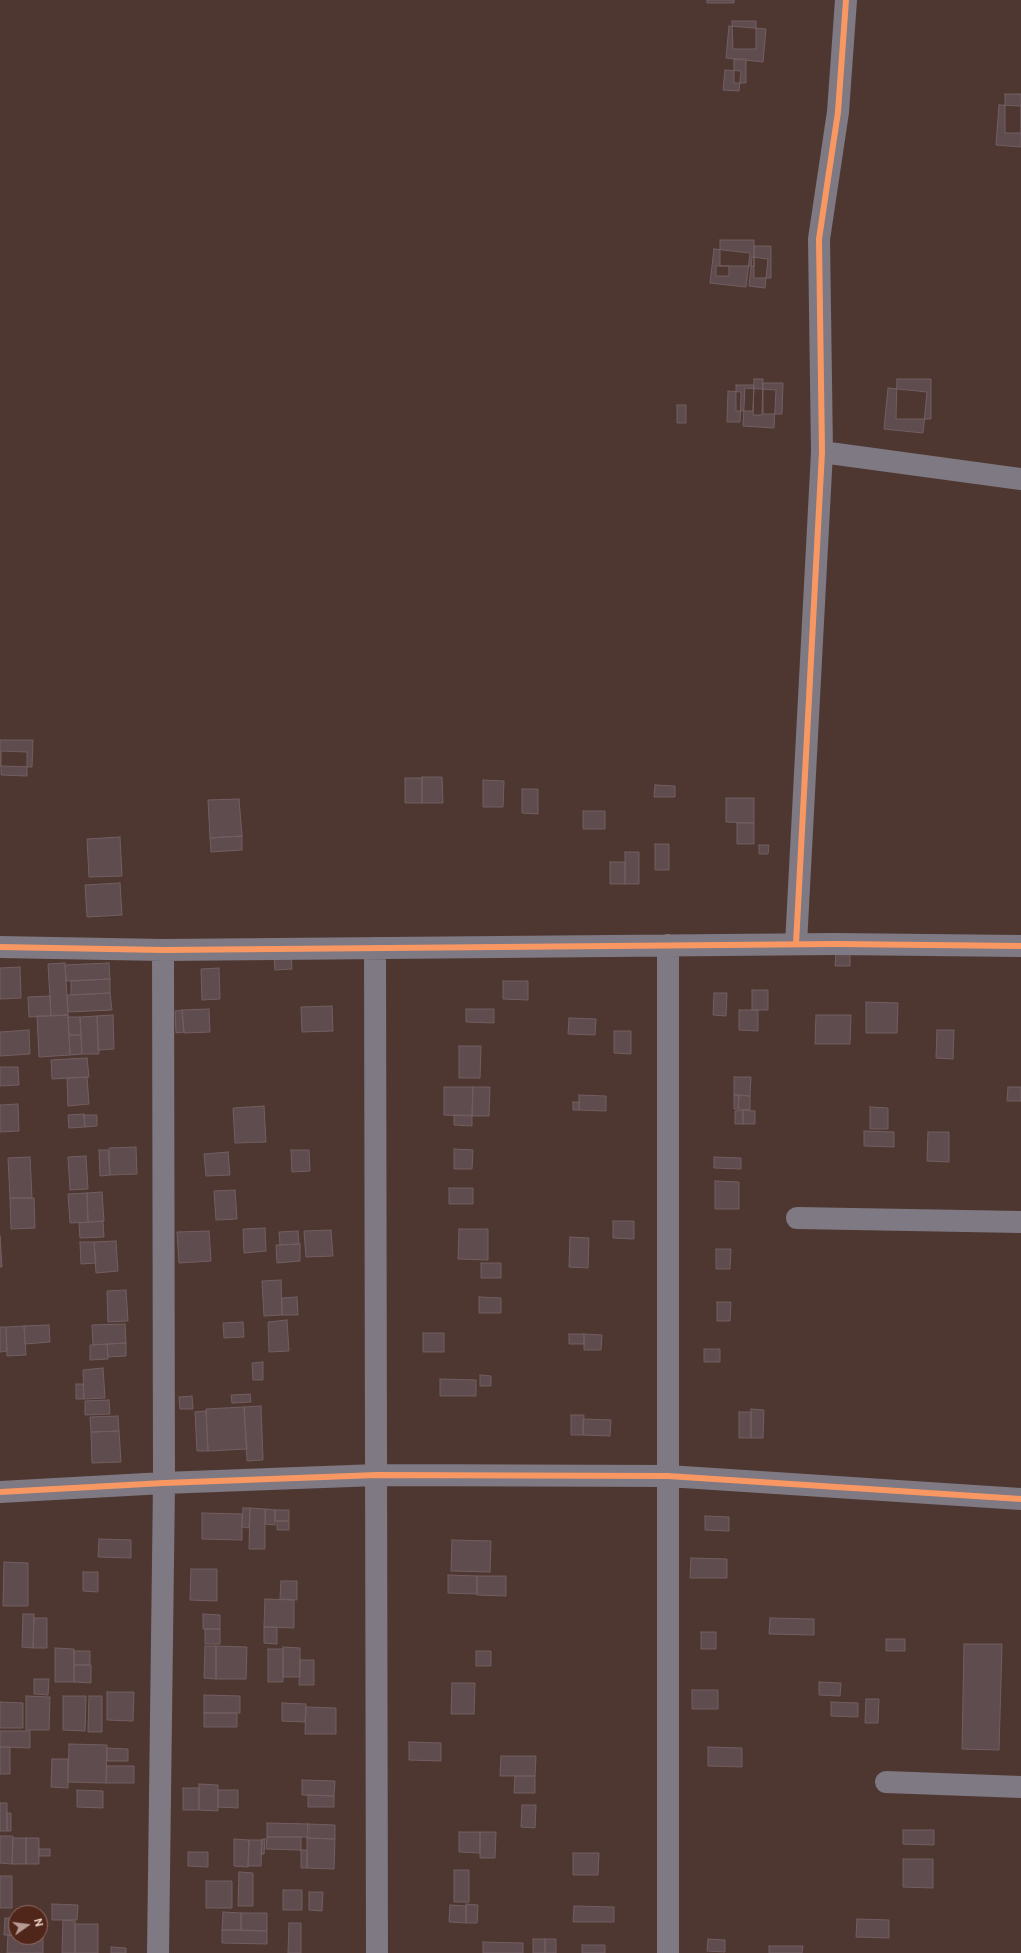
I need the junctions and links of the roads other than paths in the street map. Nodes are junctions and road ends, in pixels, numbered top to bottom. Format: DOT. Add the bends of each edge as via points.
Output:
graph roads {
  1 [pos="846,0"];
  2 [pos="822,452"];
  3 [pos="1021,479"];
  4 [pos="796,944"];
  5 [pos="668,945"];
  6 [pos="1021,946"];
  7 [pos="0,947"];
  8 [pos="376,948"];
  9 [pos="163,950"];
  10 [pos="797,1218"];
  11 [pos="1021,1222"];
  12 [pos="377,1475"];
  13 [pos="668,1476"];
  14 [pos="164,1482"];
  15 [pos="0,1492"];
  16 [pos="1021,1499"];
  17 [pos="886,1782"];
  18 [pos="1021,1787"];
  19 [pos="158,1953"];
  20 [pos="377,1953"];
  21 [pos="668,1953"];
  1 -- 2 [label="street" via="838,112 819,239"];
  2 -- 3 [label="street"];
  2 -- 4 [label="street"];
  4 -- 5 [label="street"];
  4 -- 6 [label="street"];
  5 -- 8 [label="street"];
  5 -- 13 [label="street"];
  7 -- 9 [label="street"];
  8 -- 9 [label="street"];
  8 -- 12 [label="street"];
  9 -- 14 [label="street"];
  10 -- 11 [label="street"];
  12 -- 13 [label="street"];
  12 -- 14 [label="street"];
  12 -- 20 [label="street"];
  13 -- 16 [label="street"];
  13 -- 21 [label="street"];
  14 -- 15 [label="street"];
  14 -- 19 [label="street"];
  17 -- 18 [label="street"];
}
